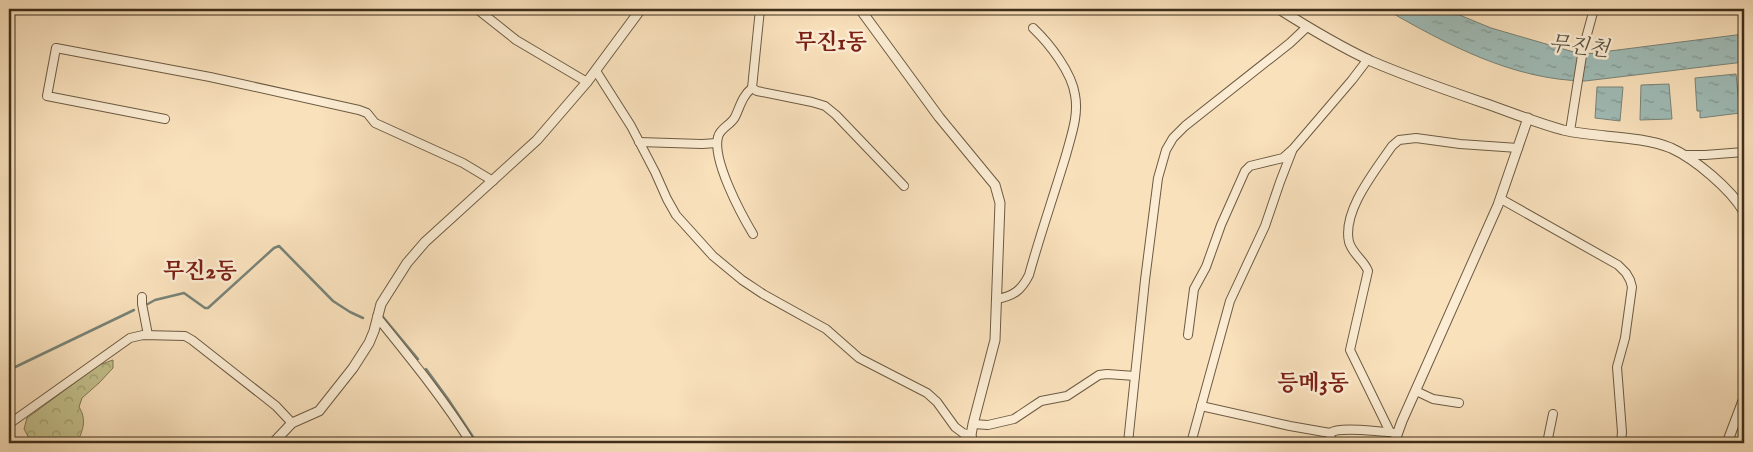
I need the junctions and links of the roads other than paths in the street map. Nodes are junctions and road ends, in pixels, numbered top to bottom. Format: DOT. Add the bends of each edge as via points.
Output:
graph roads {
  1 [pos="477,9"];
  2 [pos="641,9"];
  3 [pos="760,9"];
  4 [pos="860,9"];
  5 [pos="1279,9"];
  6 [pos="1594,9"];
  7 [pos="1307,27"];
  8 [pos="1034,28"];
  9 [pos="1368,59"];
  10 [pos="596,71"];
  11 [pos="588,82"];
  12 [pos="752,88"];
  13 [pos="1528,118"];
  14 [pos="165,119"];
  15 [pos="1570,131"];
  16 [pos="639,142"];
  17 [pos="718,143"];
  18 [pos="1518,148"];
  19 [pos="1293,150"];
  20 [pos="1744,152"];
  21 [pos="1685,155"];
  22 [pos="493,181"];
  23 [pos="904,186"];
  24 [pos="1501,199"];
  25 [pos="1744,212"];
  26 [pos="753,234"];
  27 [pos="142,296"];
  28 [pos="997,300"];
  29 [pos="377,317"];
  30 [pos="148,335"];
  31 [pos="1188,335"];
  32 [pos="1135,376"];
  33 [pos="1416,390"];
  34 [pos="1744,398"];
  35 [pos="1460,403"];
  36 [pos="1201,406"];
  37 [pos="1553,414"];
  38 [pos="292,423"];
  39 [pos="9,424"];
  40 [pos="973,424"];
  41 [pos="1330,433"];
  42 [pos="1394,433"];
  43 [pos="972,439"];
  44 [pos="272,443"];
  45 [pos="471,443"];
  46 [pos="1128,443"];
  47 [pos="1191,443"];
  48 [pos="1332,443"];
  49 [pos="1394,443"];
  50 [pos="1547,443"];
  51 [pos="1621,443"];
  52 [pos="1727,443"];
  1 -- 11 [label="street" via="516,40"];
  2 -- 10 [label="street"];
  3 -- 12 [label="street"];
  4 -- 28 [label="street" via="939,117 995,185 1001,217"];
  5 -- 7 [label="street"];
  6 -- 15 [label="street" via="1583,49"];
  7 -- 9 [label="street"];
  7 -- 32 [label="street" via="1185,126 1166,150 1158,178"];
  8 -- 28 [label="street" via="1044,38 1072,83 1076,112 1029,275 1014,295"];
  9 -- 13 [label="street"];
  9 -- 19 [label="street"];
  10 -- 11 [label="street"];
  10 -- 16 [label="street"];
  11 -- 22 [label="street" via="537,140"];
  12 -- 17 [label="street" via="734,120 718,136"];
  12 -- 23 [label="street" via="825,106"];
  13 -- 15 [label="street"];
  13 -- 18 [label="street"];
  14 -- 22 [label="street" via="47,96 56,48 210,77 358,110 367,113 376,123 463,163"];
  15 -- 21 [label="street" via="1643,141 1669,147"];
  16 -- 17 [label="street"];
  16 -- 43 [label="street" via="676,215 713,256 763,294 826,329 859,358 927,393 955,427"];
  17 -- 26 [label="street" via="730,191"];
  18 -- 24 [label="street"];
  18 -- 42 [label="street" via="1416,138 1399,140 1357,201 1349,221 1348,235 1354,252 1368,271 1350,350"];
  19 -- 31 [label="street" via="1282,158 1250,166 1245,171 1194,289"];
  19 -- 36 [label="street" via="1265,226 1230,301"];
  20 -- 21 [label="street"];
  21 -- 25 [label="street" via="1727,190"];
  22 -- 29 [label="street" via="407,262 380,304"];
  24 -- 33 [label="street"];
  24 -- 51 [label="street" via="1618,266 1630,280 1631,303 1617,367"];
  27 -- 30 [label="street"];
  28 -- 40 [label="street" via="995,340"];
  29 -- 38 [label="street" via="369,343 319,411"];
  29 -- 45 [label="street" via="453,414"];
  30 -- 38 [label="street" via="185,336 192,340 276,406"];
  30 -- 39 [label="street" via="130,338"];
  32 -- 40 [label="street" via="1099,375 1067,396 1041,401 1014,419 988,425"];
  32 -- 46 [label="street"];
  33 -- 35 [label="street" via="1432,399"];
  33 -- 42 [label="street"];
  34 -- 52 [label="street"];
  36 -- 41 [label="street"];
  36 -- 47 [label="street"];
  37 -- 50 [label="street"];
  38 -- 44 [label="street"];
  40 -- 43 [label="street"];
  41 -- 42 [label="street" via="1342,430"];
  41 -- 48 [label="street"];
  42 -- 49 [label="street"];
}
